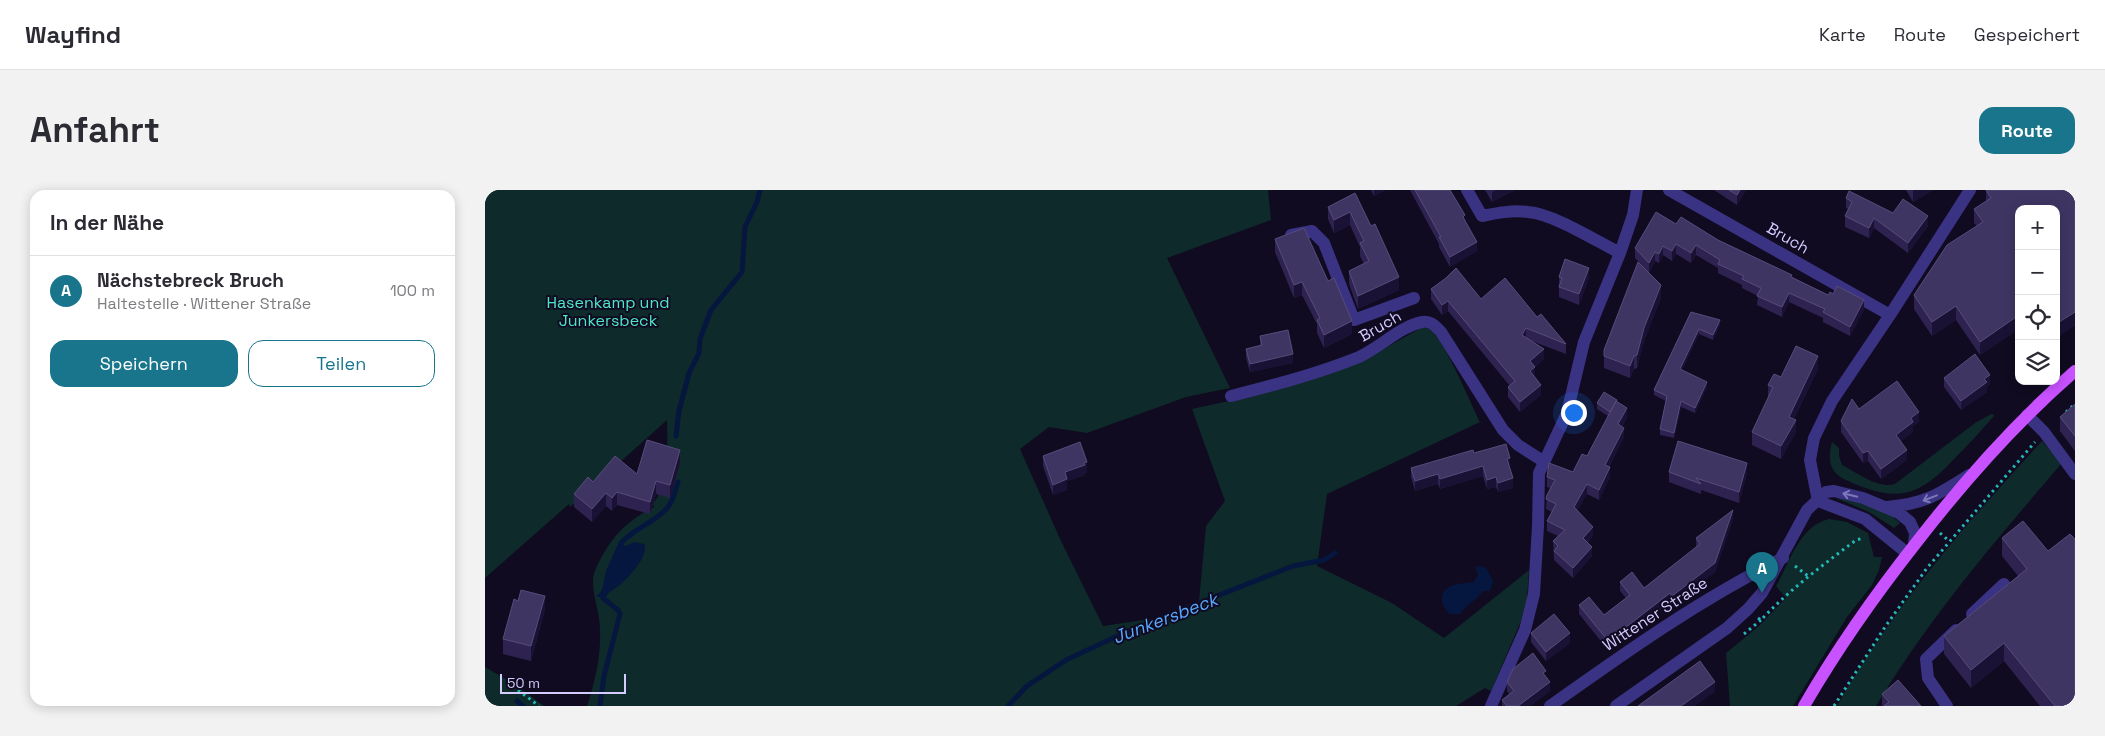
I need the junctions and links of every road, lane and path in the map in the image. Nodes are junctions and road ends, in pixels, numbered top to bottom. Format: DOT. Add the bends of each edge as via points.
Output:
graph roads {
  1 [pos="1467,190"];
  2 [pos="1637,190"];
  3 [pos="1970,190"];
  4 [pos="1672,191"];
  5 [pos="1286,236"];
  6 [pos="1620,253"];
  7 [pos="1414,298"];
  8 [pos="1890,315"];
  9 [pos="2075,370"];
  10 [pos="1231,396"];
  11 [pos="2075,404"];
  12 [pos="2027,414"];
  13 [pos="2063,415"];
  14 [pos="2044,432"];
  15 [pos="1543,461"];
  16 [pos="1971,474"];
  17 [pos="2075,474"];
  18 [pos="1819,501"];
  19 [pos="1884,507"];
  20 [pos="1869,539"];
  21 [pos="1911,549"];
  22 [pos="1783,558"];
  23 [pos="2004,584"];
  24 [pos="1748,609"];
  25 [pos="518,690"];
  26 [pos="539,706"];
  27 [pos="1491,706"];
  28 [pos="1550,706"];
  29 [pos="1616,706"];
  30 [pos="1804,706"];
  31 [pos="1834,706"];
  32 [pos="1947,706"];
  1 -- 6 [label="street" via="1482,216 1511,211 1530,212 1551,218"];
  2 -- 6 [label="street" via="1633,215"];
  3 -- 8 [label="street"];
  4 -- 8 [label="street, Bruch"];
  5 -- 7 [label="street" via="1312,231 1324,244 1354,320"];
  6 -- 15 [label="street" via="1584,342 1567,412"];
  8 -- 18 [label="street" via="1832,401 1814,438 1810,460"];
  9 -- 12 [label="main road"];
  10 -- 15 [label="street, Bruch" via="1314,374 1351,360 1425,321 1431,322 1441,332 1503,430"];
  11 -- 13 [label="path"];
  12 -- 14 [label="street"];
  12 -- 16 [label="main road"];
  14 -- 17 [label="street"];
  14 -- 31 [label="path" via="1927,568"];
  15 -- 27 [label="street" via="1537,488 1539,526 1534,594 1525,630"];
  16 -- 19 [label="street, one-way" via="1935,497"];
  16 -- 21 [label="main road"];
  19 -- 18 [label="street, one-way" via="1835,491 1826,492"];
  18 -- 21 [label="street" via="1865,519"];
  18 -- 22 [label="street" via="1807,510"];
  19 -- 21 [label="street" via="1910,522 1915,532"];
  20 -- 24 [label="path" via="1862,537 1857,540 1785,594 1761,620"];
  21 -- 30 [label="main road" via="1883,583"];
  22 -- 24 [label="street"];
  22 -- 28 [label="street, Wittener Straße" via="1744,577 1656,630"];
  23 -- 32 [label="street" via="1926,659 1928,678"];
  24 -- 29 [label="street" via="1727,628"];
  25 -- 26 [label="path"];
}
